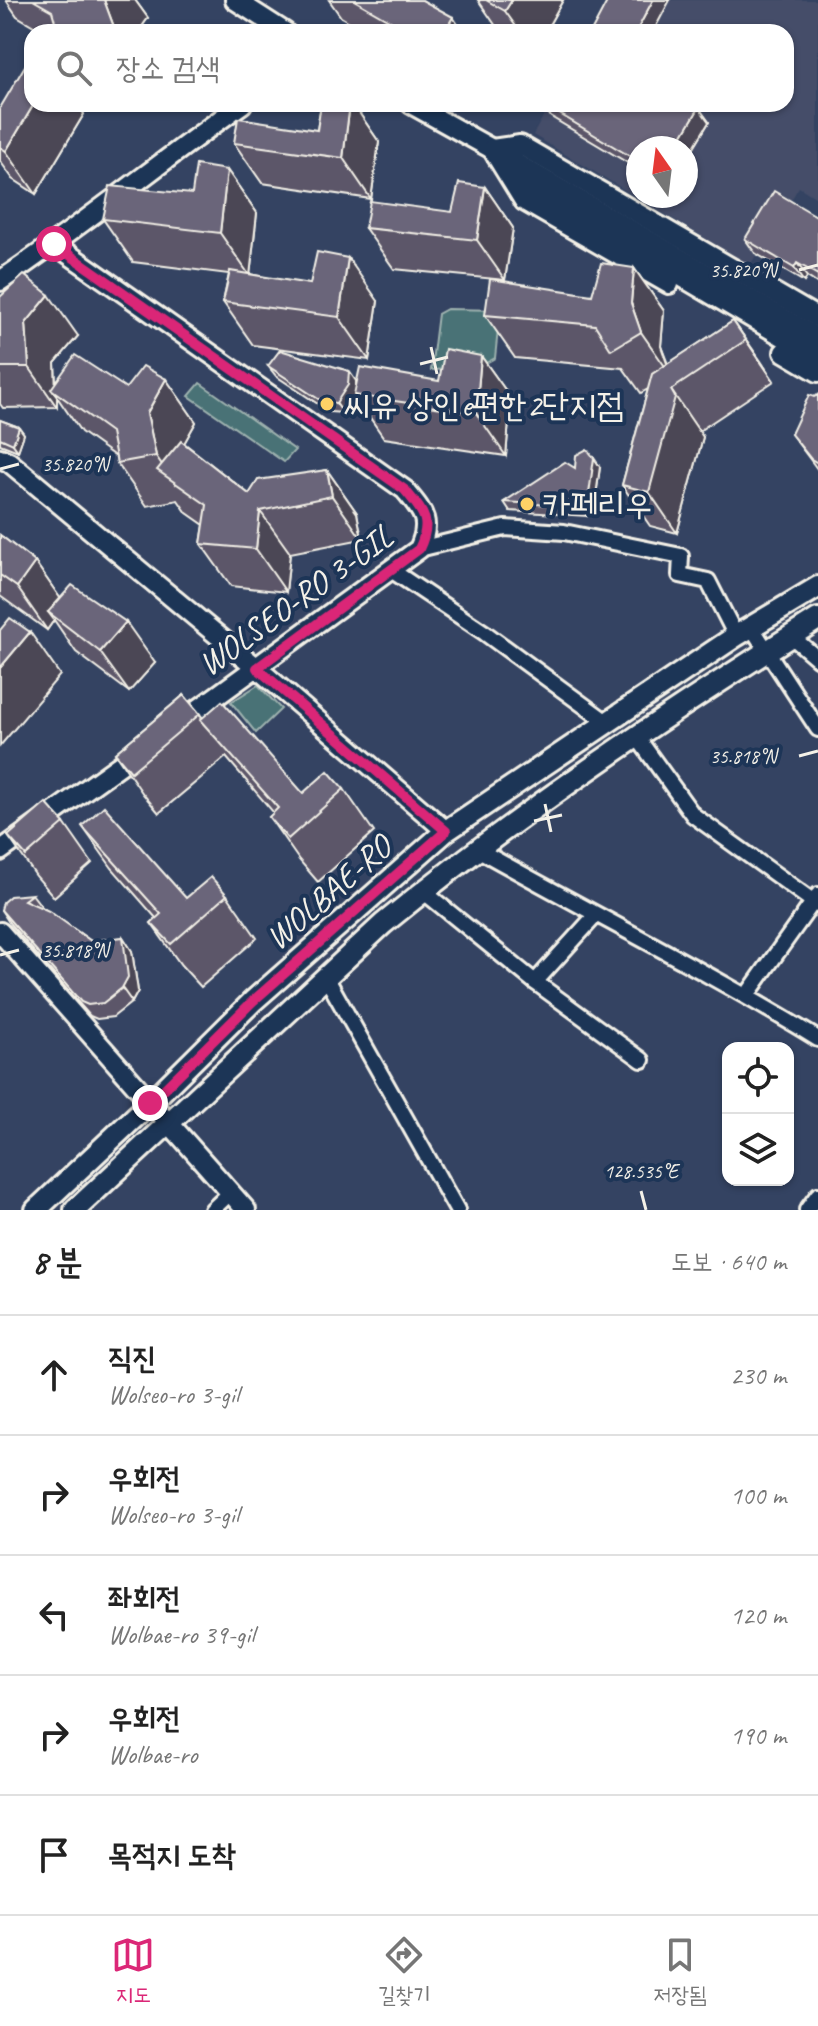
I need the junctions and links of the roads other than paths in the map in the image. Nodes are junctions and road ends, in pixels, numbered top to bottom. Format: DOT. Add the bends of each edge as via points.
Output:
graph roads {
  1 [pos="235,0"];
  2 [pos="272,24"];
  3 [pos="231,112"];
  4 [pos="425,112"];
  5 [pos="492,149"];
  6 [pos="54,244"];
  7 [pos="0,281"];
  8 [pos="727,294"];
  9 [pos="818,318"];
  10 [pos="818,338"];
  11 [pos="818,357"];
  12 [pos="818,372"];
  13 [pos="0,458"];
  14 [pos="419,549"];
  15 [pos="391,570"];
  16 [pos="818,587"];
  17 [pos="818,619"];
  18 [pos="744,632"];
  19 [pos="791,636"];
  20 [pos="768,652"];
  21 [pos="818,659"];
  22 [pos="257,668"];
  23 [pos="608,723"];
  24 [pos="818,729"];
  25 [pos="637,737"];
  26 [pos="446,831"];
  27 [pos="477,849"];
  28 [pos="0,851"];
  29 [pos="423,891"];
  30 [pos="816,900"];
  31 [pos="595,916"];
  32 [pos="0,932"];
  33 [pos="326,977"];
  34 [pos="535,982"];
  35 [pos="747,995"];
  36 [pos="818,1039"];
  37 [pos="642,1060"];
  38 [pos="150,1103"];
  39 [pos="168,1124"];
  40 [pos="230,1193"];
  41 [pos="818,1195"];
  42 [pos="36,1210"];
  43 [pos="75,1210"];
  44 [pos="212,1210"];
  45 [pos="246,1210"];
  46 [pos="457,1210"];
  47 [pos="807,1210"];
  1 -- 2 [label="street"];
  3 -- 6 [label="street"];
  4 -- 5 [label="street"];
  5 -- 8 [label="street" via="529,187"];
  5 -- 9 [label="street" via="520,145"];
  5 -- 12 [label="street" via="524,201"];
  6 -- 7 [label="street"];
  6 -- 14 [label="street, WOLSEO-RO 3-GIL" via="405,490 424,512 427,532"];
  8 -- 10 [label="street"];
  8 -- 11 [label="street"];
  13 -- 22 [label="street"];
  14 -- 15 [label="street, WOLSEO-RO 3-GIL"];
  14 -- 18 [label="street" via="505,528 564,532 681,556 680,575 708,581"];
  15 -- 22 [label="street, WOLSEO-RO 3-GIL"];
  15 -- 23 [label="street"];
  16 -- 18 [label="main road, WOLBAE-RO"];
  17 -- 19 [label="main road, WOLBAE-RO"];
  18 -- 20 [label="street"];
  18 -- 23 [label="main road, WOLBAE-RO"];
  19 -- 20 [label="main road, WOLBAE-RO"];
  19 -- 21 [label="street"];
  20 -- 24 [label="street"];
  20 -- 25 [label="main road, WOLBAE-RO"];
  22 -- 26 [label="street"];
  22 -- 28 [label="street, WOLSEO-RO 3-GIL"];
  23 -- 26 [label="main road, WOLBAE-RO"];
  25 -- 27 [label="main road, WOLBAE-RO"];
  25 -- 30 [label="street" via="693,815"];
  26 -- 38 [label="main road, WOLBAE-RO" via="264,990"];
  27 -- 29 [label="main road, WOLBAE-RO"];
  27 -- 31 [label="street"];
  29 -- 33 [label="main road, WOLBAE-RO"];
  29 -- 34 [label="street, WOLBAE-RO"];
  30 -- 35 [label="street"];
  31 -- 34 [label="street"];
  31 -- 35 [label="street"];
  32 -- 38 [label="street"];
  33 -- 39 [label="main road, WOLBAE-RO"];
  33 -- 46 [label="street"];
  34 -- 37 [label="street, WOLBAE-RO"];
  35 -- 36 [label="street"];
  38 -- 39 [label="street"];
  38 -- 42 [label="main road, WOLBAE-RO"];
  39 -- 40 [label="street"];
  39 -- 43 [label="main road, WOLBAE-RO"];
  40 -- 44 [label="street"];
  40 -- 45 [label="street"];
  41 -- 47 [label="street"];
}
